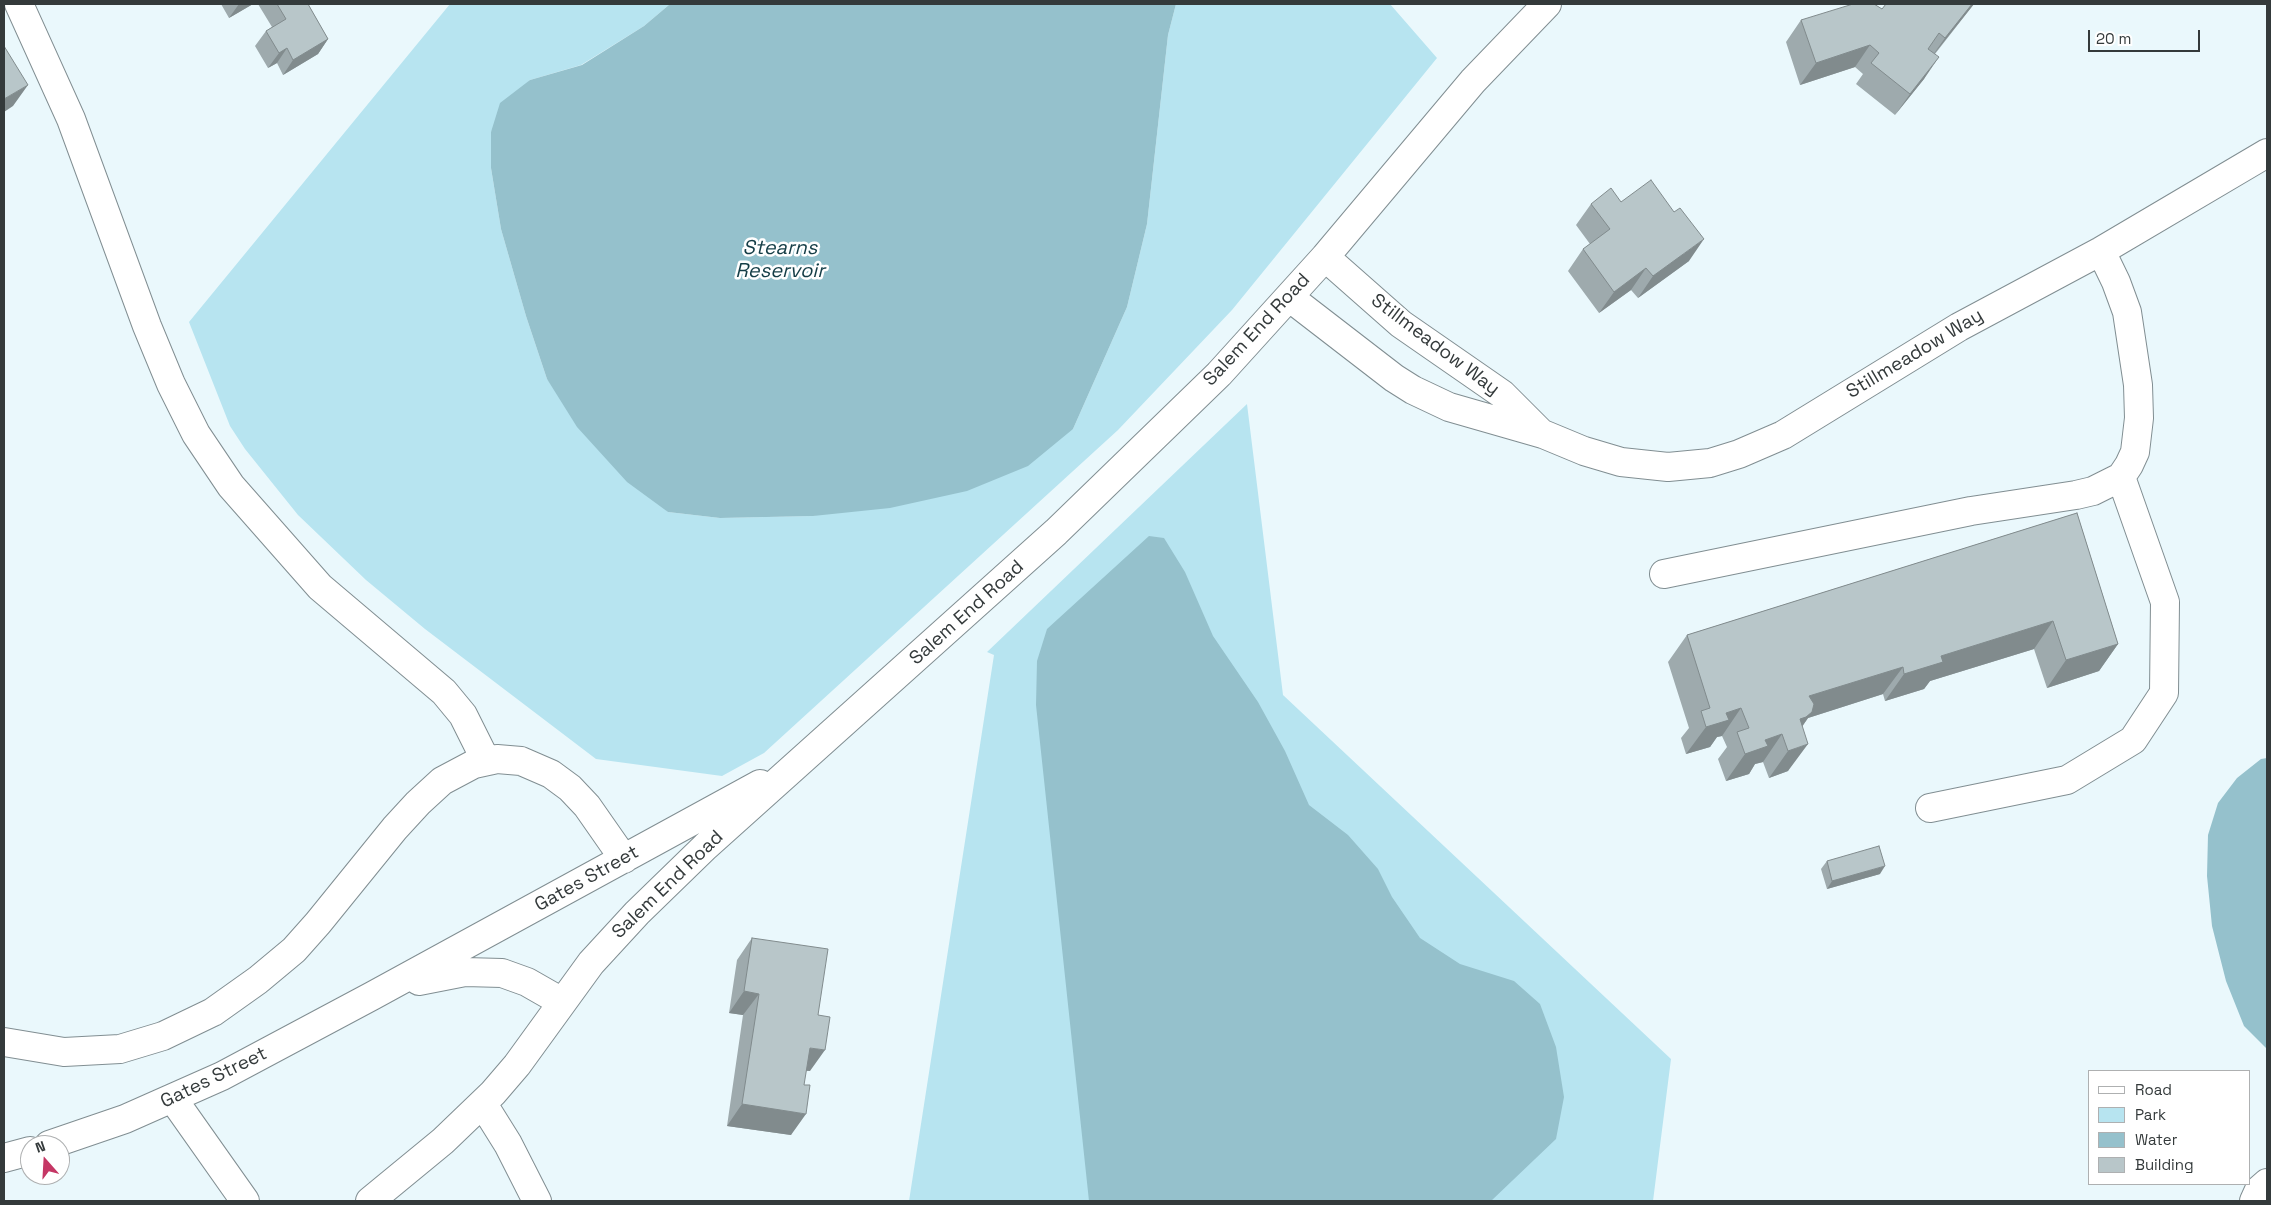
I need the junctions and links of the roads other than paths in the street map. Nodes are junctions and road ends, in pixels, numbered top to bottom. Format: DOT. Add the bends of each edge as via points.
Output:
graph roads {
  1 [pos="18,4"];
  2 [pos="1547,4"];
  3 [pos="2267,153"];
  4 [pos="2101,251"];
  5 [pos="1325,257"];
  6 [pos="1290,297"];
  7 [pos="1542,434"];
  8 [pos="2122,477"];
  9 [pos="1664,574"];
  10 [pos="486,761"];
  11 [pos="802,761"];
  12 [pos="1930,808"];
  13 [pos="624,859"];
  14 [pos="372,996"];
  15 [pos="562,1002"];
  16 [pos="4,1042"];
  17 [pos="173,1099"];
  18 [pos="483,1104"];
  19 [pos="70,1138"];
  20 [pos="20,1154"];
  21 [pos="4,1158"];
  22 [pos="2267,1183"];
  23 [pos="245,1201"];
  24 [pos="370,1201"];
  25 [pos="537,1201"];
  26 [pos="2254,1201"];
  1 -- 10 [label="street" via="71,119 147,326 196,434 231,486 320,587 444,692 463,715"];
  2 -- 5 [label="street, Salem End Road" via="1473,81"];
  3 -- 4 [label="street, Stillmeadow Way"];
  4 -- 7 [label="street, Stillmeadow Way" via="1942,336 1783,435 1740,454 1681,466 1638,465 1584,451"];
  4 -- 8 [label="street" via="2127,312 2138,385 2135,452"];
  5 -- 6 [label="street, Salem End Road"];
  5 -- 7 [label="street, Stillmeadow Way" via="1400,324 1502,394"];
  6 -- 7 [label="street, Stillmeadow Way" via="1377,366 1413,390 1449,407"];
  6 -- 11 [label="street, Salem End Road" via="1206,387 1096,494"];
  8 -- 9 [label="street" via="2076,495 1971,511"];
  8 -- 12 [label="street" via="2165,602 2164,693 2133,740 2067,780"];
  10 -- 13 [label="street" via="521,760 542,768 561,781 587,806"];
  10 -- 16 [label="street" via="452,774 431,790 395,828 294,950 213,1012 163,1036 120,1049 64,1052"];
  11 -- 13 [label="street, Gates Street"];
  11 -- 15 [label="street, Salem End Road" via="706,846 620,930"];
  13 -- 14 [label="street, Gates Street"];
  14 -- 15 [label="street, Gates Street" via="435,977 478,971 515,977"];
  14 -- 17 [label="street, Gates Street" via="250,1062"];
  15 -- 18 [label="street, Salem End Road" via="517,1065"];
  17 -- 19 [label="street, Gates Street"];
  17 -- 23 [label="street"];
  18 -- 24 [label="street, Salem End Road"];
  18 -- 25 [label="street"];
  20 -- 21 [label="street"];
  22 -- 26 [label="street"];
}
